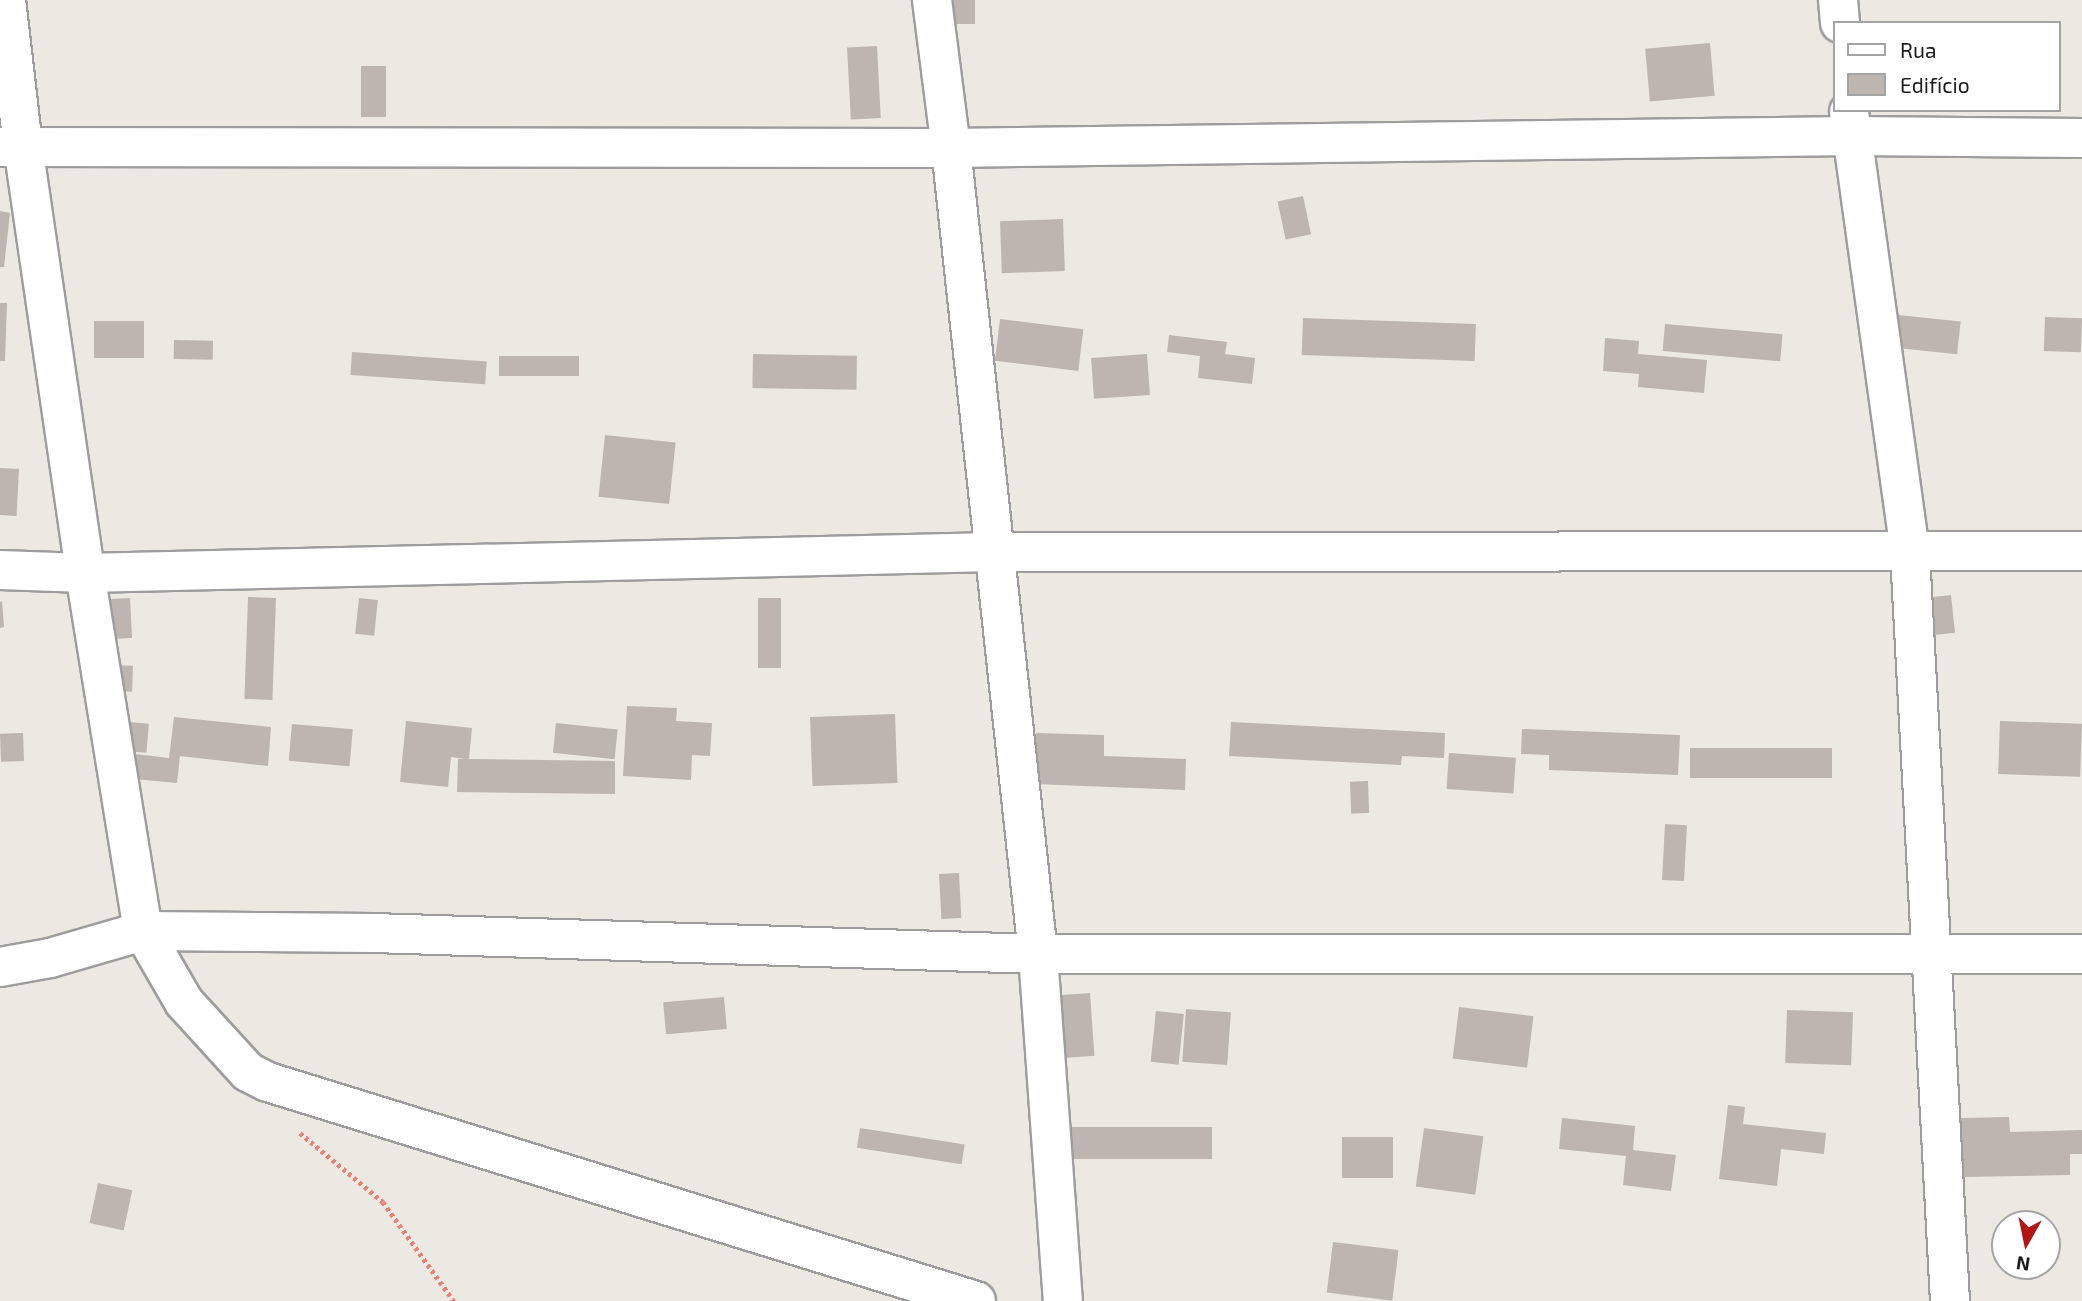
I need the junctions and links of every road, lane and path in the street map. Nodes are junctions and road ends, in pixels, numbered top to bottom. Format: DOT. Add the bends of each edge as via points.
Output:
graph roads {
  1 [pos="6,0"];
  2 [pos="932,0"];
  3 [pos="1838,0"];
  4 [pos="1840,21"];
  5 [pos="1851,123"];
  6 [pos="2082,138"];
  7 [pos="12,146"];
  8 [pos="951,148"];
  9 [pos="2082,551"];
  10 [pos="994,552"];
  11 [pos="1910,553"];
  12 [pos="0,570"];
  13 [pos="85,573"];
  14 [pos="143,932"];
  15 [pos="1933,953"];
  16 [pos="1038,954"];
  17 [pos="2082,954"];
  18 [pos="0,967"];
  19 [pos="295,1129"];
  20 [pos="454,1301"];
  21 [pos="976,1301"];
  22 [pos="1063,1301"];
  23 [pos="1950,1301"];
  1 -- 7 [label="street"];
  2 -- 8 [label="street"];
  3 -- 4 [label="street"];
  5 -- 6 [label="street"];
  5 -- 8 [label="street"];
  5 -- 11 [label="street"];
  7 -- 8 [label="street"];
  7 -- 13 [label="street"];
  8 -- 10 [label="street"];
  9 -- 11 [label="street"];
  10 -- 11 [label="street"];
  10 -- 13 [label="street"];
  10 -- 16 [label="street"];
  11 -- 15 [label="street"];
  12 -- 13 [label="street"];
  13 -- 14 [label="street"];
  14 -- 16 [label="street" via="373,933"];
  14 -- 18 [label="street"];
  14 -- 21 [label="street" via="184,1002 248,1072 268,1082"];
  15 -- 16 [label="street"];
  15 -- 17 [label="street"];
  15 -- 23 [label="street"];
  16 -- 22 [label="street"];
  19 -- 20 [label="path" via="383,1202"];
}
